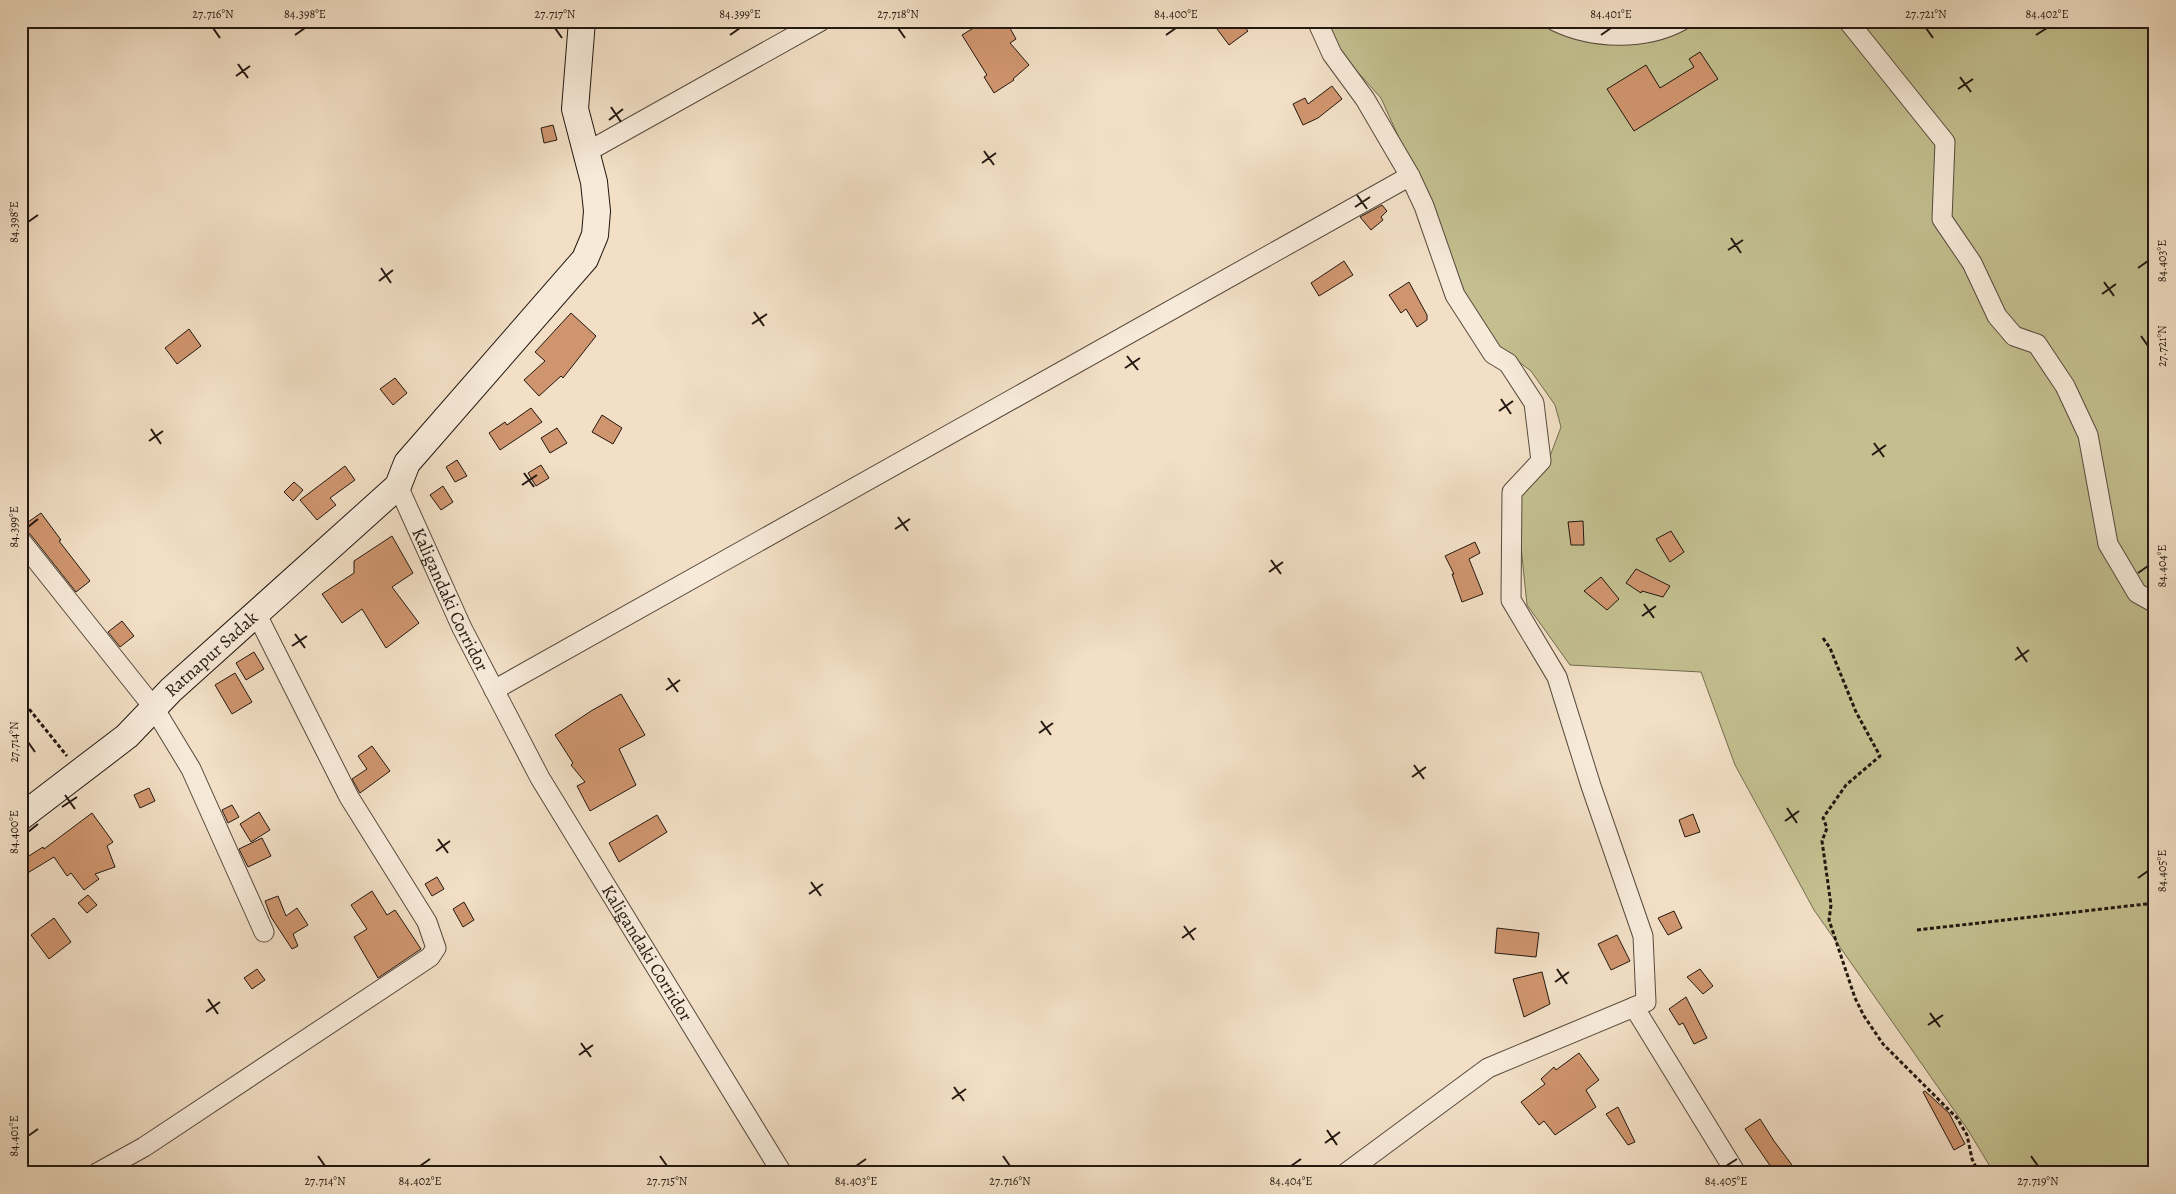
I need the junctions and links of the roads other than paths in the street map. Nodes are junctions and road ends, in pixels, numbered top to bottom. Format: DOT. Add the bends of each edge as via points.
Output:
graph roads {
  1 [pos="582,21"];
  2 [pos="821,21"];
  3 [pos="1317,21"];
  4 [pos="1556,21"];
  5 [pos="1681,21"];
  6 [pos="1848,21"];
  7 [pos="585,154"];
  8 [pos="1410,176"];
  9 [pos="398,486"];
  10 [pos="21,541"];
  11 [pos="2155,603"];
  12 [pos="256,614"];
  13 [pos="494,690"];
  14 [pos="154,708"];
  15 [pos="21,817"];
  16 [pos="264,932"];
  17 [pos="1634,1006"];
  18 [pos="97,1173"];
  19 [pos="782,1173"];
  20 [pos="1346,1173"];
  21 [pos="1736,1173"];
  1 -- 7 [label="main road" via="574,108"];
  2 -- 7 [label="street"];
  3 -- 8 [label="street" via="1332,54 1365,99"];
  4 -- 5 [label="street" via="1572,29 1610,35 1643,33"];
  6 -- 11 [label="street" via="1944,142 1942,219 1972,263 1997,316 2014,336 2036,344 2065,386 2088,435 2108,544 2137,593"];
  7 -- 9 [label="main road" via="594,182 597,212 595,235 585,259 407,464"];
  8 -- 13 [label="street"];
  8 -- 17 [label="street" via="1455,295 1493,354 1508,363 1534,403 1541,461 1512,492 1511,600 1557,678 1643,936 1646,1002"];
  9 -- 12 [label="main road, Ratnapur Sadak"];
  9 -- 13 [label="street, Kaligandaki Corridor" via="462,628"];
  10 -- 14 [label="street"];
  12 -- 14 [label="main road, Ratnapur Sadak"];
  12 -- 18 [label="street" via="349,798 427,922 436,948 430,957 144,1147"];
  13 -- 19 [label="street, Kaligandaki Corridor" via="540,778"];
  14 -- 15 [label="main road, Ratnapur Sadak" via="127,736"];
  14 -- 16 [label="street" via="190,769"];
  17 -- 20 [label="street" via="1488,1068"];
  17 -- 21 [label="street"];
}
